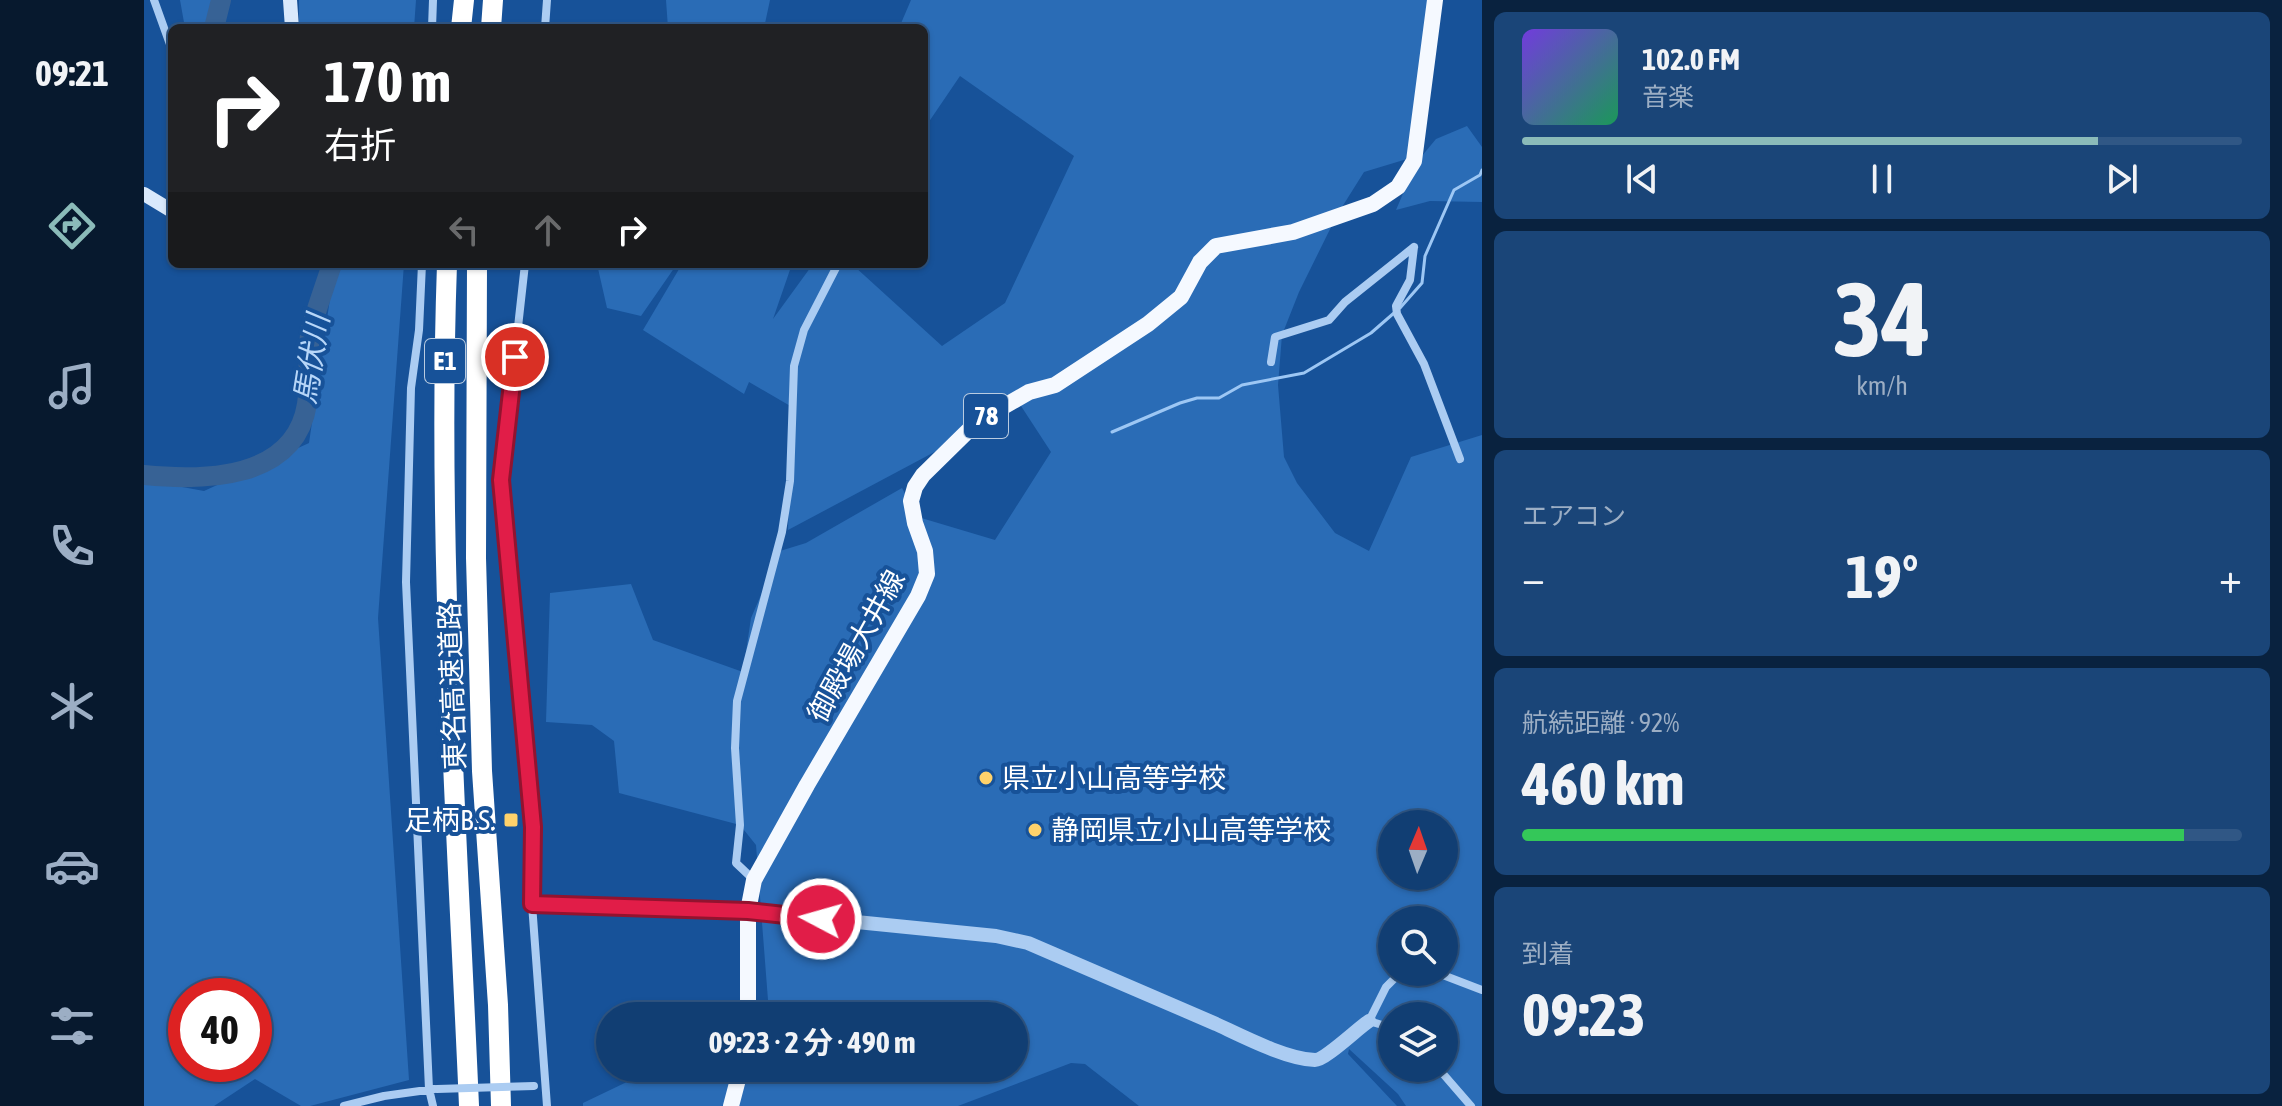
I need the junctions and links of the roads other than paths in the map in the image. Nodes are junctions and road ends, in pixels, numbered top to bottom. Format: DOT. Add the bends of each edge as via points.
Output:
graph roads {
  1 [pos="154,0"];
  2 [pos="290,0"];
  3 [pos="433,0"];
  4 [pos="464,0"];
  5 [pos="493,0"];
  6 [pos="547,0"];
  7 [pos="1435,0"];
  8 [pos="292,24"];
  9 [pos="432,24"];
  10 [pos="461,24"];
  11 [pos="491,24"];
  12 [pos="545,24"];
  13 [pos="168,39"];
  14 [pos="144,194"];
  15 [pos="168,209"];
  16 [pos="422,268"];
  17 [pos="447,268"];
  18 [pos="477,268"];
  19 [pos="525,268"];
  20 [pos="836,268"];
  21 [pos="1271,362"];
  22 [pos="1460,459"];
  23 [pos="754,880"];
  24 [pos="532,904"];
  25 [pos="748,911"];
  26 [pos="1458,981"];
  27 [pos="1387,986"];
  28 [pos="1482,990"];
  29 [pos="748,1002"];
  30 [pos="1369,1021"];
  31 [pos="1378,1024"];
  32 [pos="737,1082"];
  33 [pos="1450,1082"];
  34 [pos="546,1086"];
  35 [pos="433,1089"];
  36 [pos="344,1106"];
  37 [pos="433,1106"];
  38 [pos="469,1106"];
  39 [pos="501,1106"];
  40 [pos="547,1106"];
  41 [pos="731,1106"];
  42 [pos="1471,1106"];
  1 -- 13 [label="street"];
  2 -- 8 [label="main road"];
  3 -- 9 [label="street"];
  4 -- 10 [label="highway"];
  5 -- 11 [label="highway"];
  6 -- 12 [label="street"];
  7 -- 23 [label="main road, 御殿場大井線 / 78" via="1414,161 1398,187 1373,204 1293,232 1216,246 1200,262 1181,297 1148,324 1055,385 1029,392 977,422 923,475 911,501 927,574 918,596"];
  14 -- 15 [label="main road"];
  16 -- 35 [label="street" via="411,388 406,582"];
  17 -- 38 [label="highway, 東名高速道路 / E1" via="449,652"];
  18 -- 39 [label="highway, 東名高速道路 / E1" via="482,771"];
  19 -- 24 [label="street" via="501,480 533,827"];
  20 -- 23 [label="street" via="804,330 794,366 790,481 782,532 737,701 736,863"];
  21 -- 22 [label="street" via="1275,337 1329,320 1414,247 1410,280 1396,306 1398,317 1424,364"];
  23 -- 25 [label="main road, 御殿場大井線 / 78"];
  24 -- 25 [label="street"];
  24 -- 34 [label="street"];
  25 -- 29 [label="main road, 御殿場大井線 / 78"];
  25 -- 30 [label="street" via="1028,943 1252,1040 1317,1060"];
  26 -- 28 [label="street"];
  27 -- 30 [label="street"];
  30 -- 31 [label="street"];
  32 -- 41 [label="main road"];
  33 -- 42 [label="street"];
  34 -- 35 [label="street, bridge"];
  34 -- 40 [label="street"];
  35 -- 36 [label="street"];
  35 -- 37 [label="street"];
}
